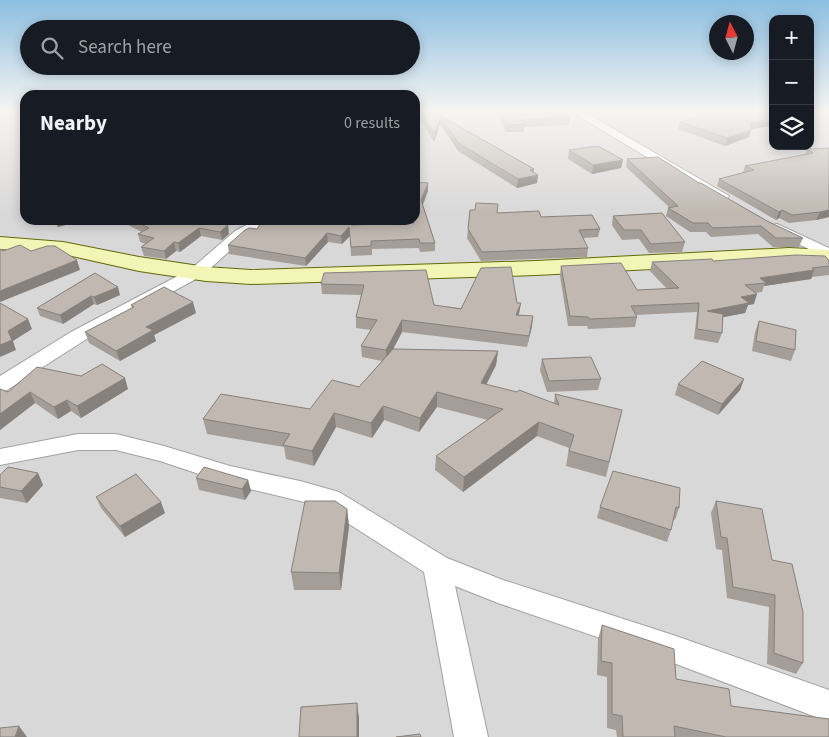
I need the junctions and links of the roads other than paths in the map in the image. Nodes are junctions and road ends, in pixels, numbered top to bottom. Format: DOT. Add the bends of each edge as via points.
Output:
graph roads {
  1 [pos="635,145"];
  2 [pos="736,204"];
  3 [pos="762,220"];
  4 [pos="257,225"];
  5 [pos="0,243"];
  6 [pos="829,255"];
  7 [pos="197,272"];
  8 [pos="0,385"];
  9 [pos="0,457"];
  10 [pos="437,566"];
  11 [pos="829,706"];
  12 [pos="471,737"];
  1 -- 2 [label="street"];
  3 -- 6 [label="street"];
  4 -- 7 [label="street" via="240,234"];
  5 -- 7 [label="street" via="63,248 138,264"];
  6 -- 7 [label="street" via="789,254 366,275 251,277"];
  7 -- 8 [label="street" via="78,336"];
  9 -- 10 [label="street" via="78,442 116,442 135,446 229,475 330,499"];
  10 -- 11 [label="street" via="498,591 667,647"];
  10 -- 12 [label="street"];
}
